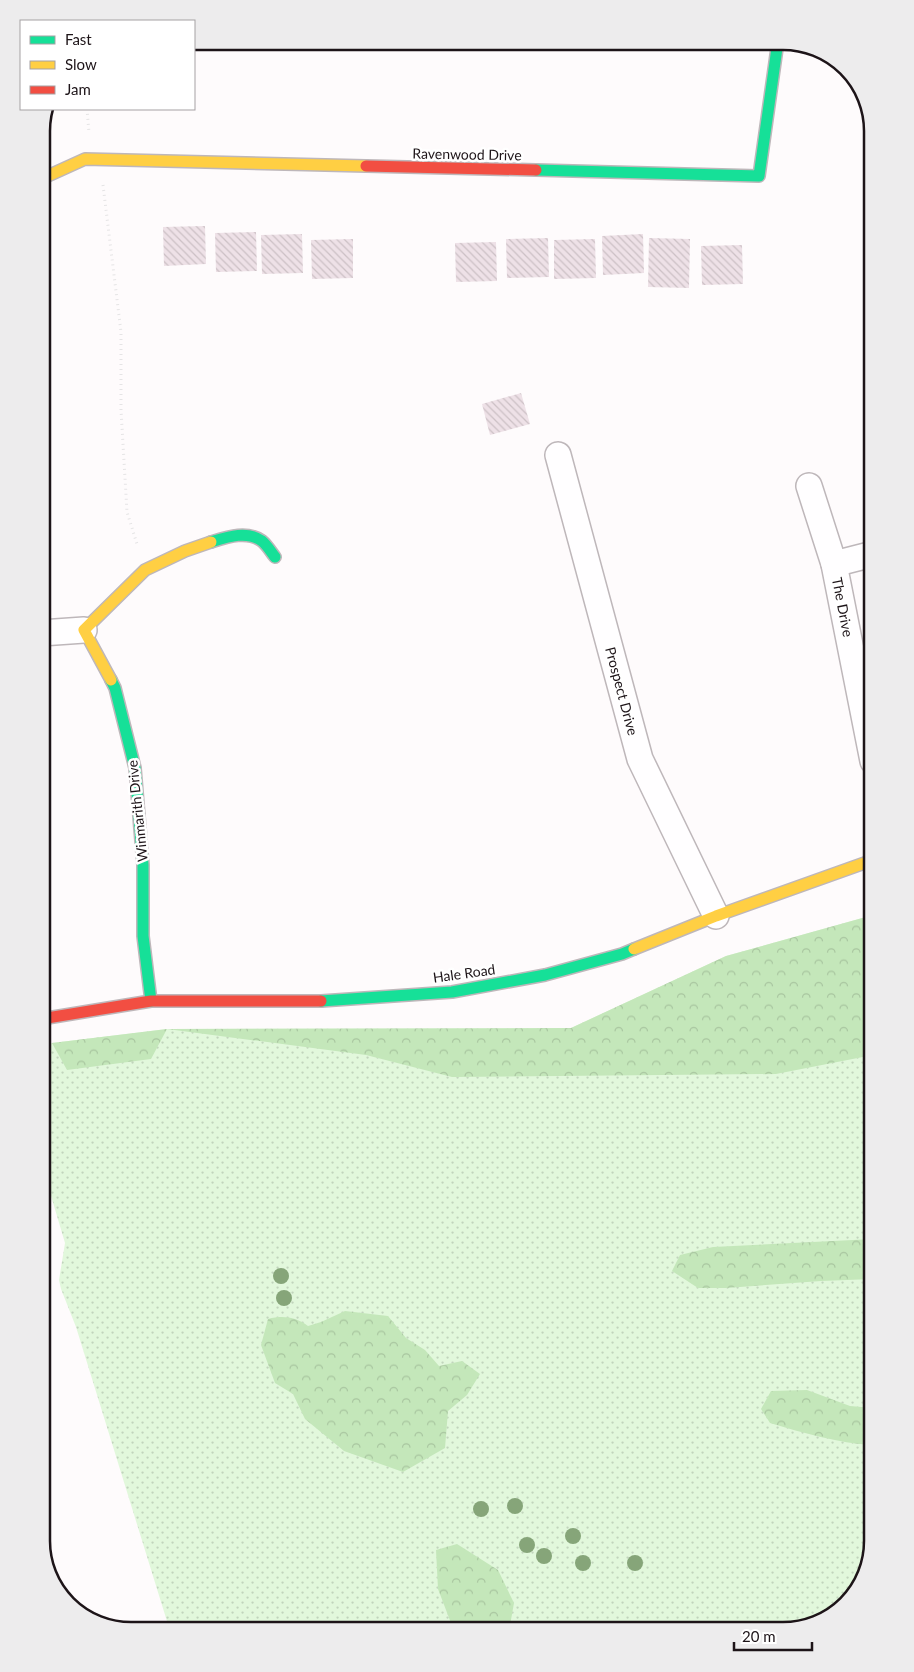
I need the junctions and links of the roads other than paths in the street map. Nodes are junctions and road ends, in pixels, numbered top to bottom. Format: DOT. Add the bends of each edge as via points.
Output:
graph roads {
  1 [pos="777,50"];
  2 [pos="50,175"];
  3 [pos="558,455"];
  4 [pos="809,486"];
  5 [pos="864,556"];
  6 [pos="275,557"];
  7 [pos="834,564"];
  8 [pos="84,630"];
  9 [pos="50,632"];
  10 [pos="864,716"];
  11 [pos="864,863"];
  12 [pos="716,916"];
  13 [pos="152,1001"];
  14 [pos="50,1018"];
  1 -- 2 [label="street, Ravenwood Drive" via="759,176 100,160 85,160"];
  3 -- 12 [label="street, Prospect Drive" via="640,759"];
  4 -- 7 [label="street, The Drive"];
  5 -- 7 [label="street"];
  6 -- 8 [label="street" via="264,542 253,536 231,536 185,551 145,570"];
  7 -- 10 [label="street, The Drive"];
  8 -- 9 [label="street"];
  8 -- 13 [label="street, Winmarith Drive" via="115,688 135,768 143,866 143,936"];
  11 -- 12 [label="street, Hale Road"];
  12 -- 13 [label="street, Hale Road" via="622,954 545,975 452,992 307,1002"];
  13 -- 14 [label="street, Hale Road"];
}
